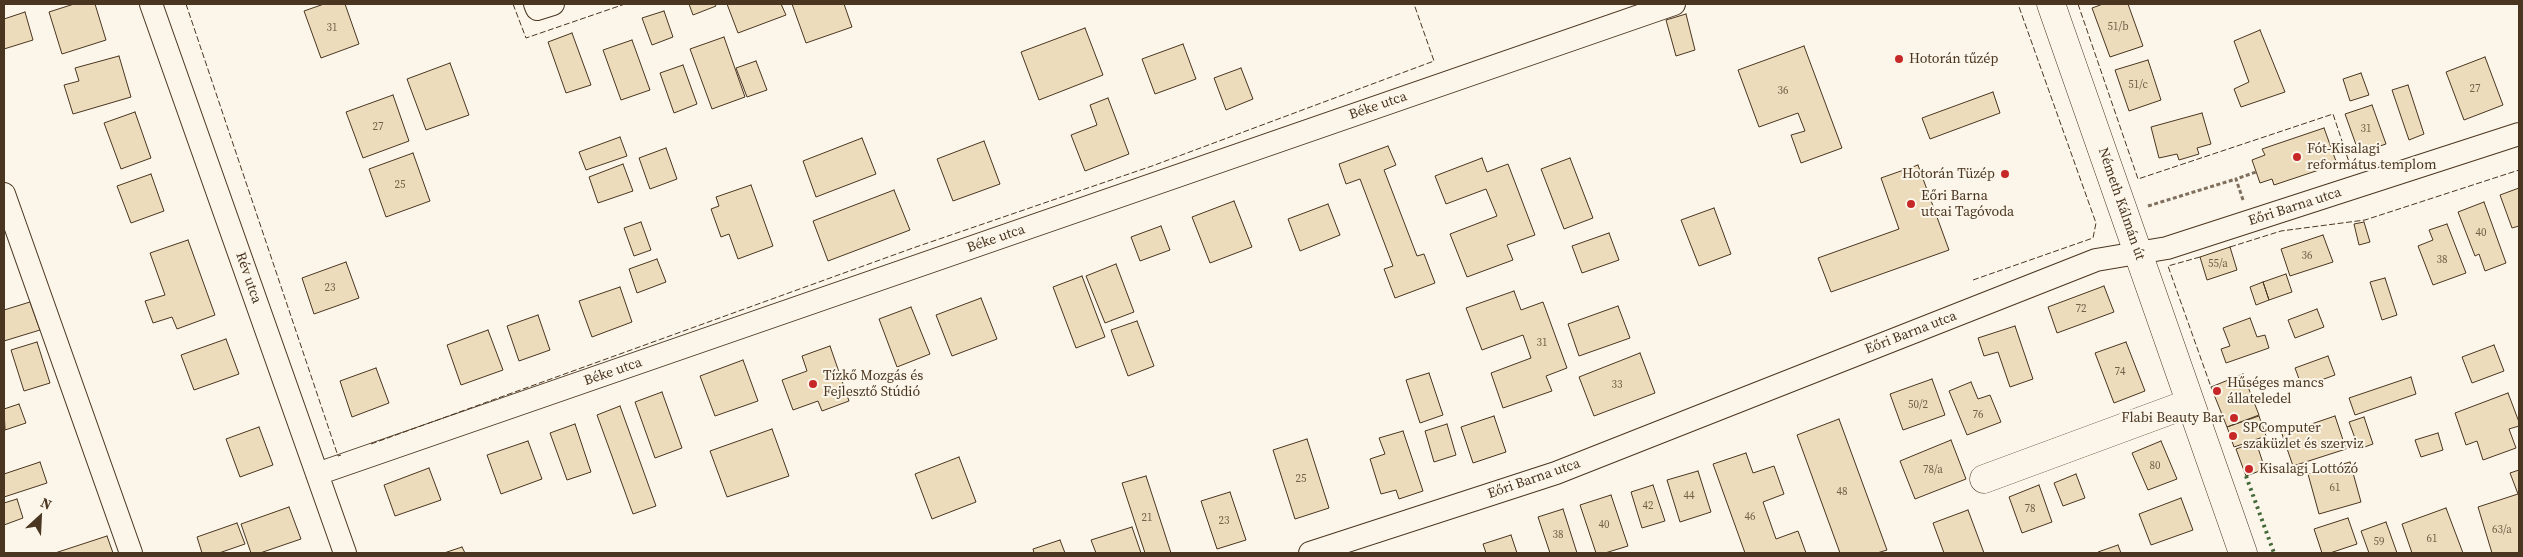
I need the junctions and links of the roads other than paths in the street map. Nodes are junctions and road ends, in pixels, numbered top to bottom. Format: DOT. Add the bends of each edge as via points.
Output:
graph roads {
  1 [pos="151,4"];
  2 [pos="535,4"];
  3 [pos="553,4"];
  4 [pos="1674,4"];
  5 [pos="2052,4"];
  6 [pos="2519,134"];
  7 [pos="4,194"];
  8 [pos="2137,252"];
  9 [pos="2190,403"];
  10 [pos="317,474"];
  11 [pos="1984,479"];
  12 [pos="131,553"];
  13 [pos="345,553"];
  14 [pos="1310,553"];
  15 [pos="2243,553"];
  1 -- 10 [label="street, Rév utca"];
  2 -- 3 [label="street" via="537,9"];
  4 -- 10 [label="street, Béke utca"];
  5 -- 8 [label="street, Németh Kálmán út"];
  6 -- 8 [label="street, Eőri Barna utca" via="2167,248"];
  7 -- 12 [label="street"];
  8 -- 9 [label="street, Németh Kálmán út"];
  8 -- 14 [label="street, Eőri Barna utca" via="2096,260 1556,473"];
  9 -- 11 [label="street"];
  9 -- 15 [label="street, Németh Kálmán út"];
  10 -- 13 [label="street, Rév utca"];
}
